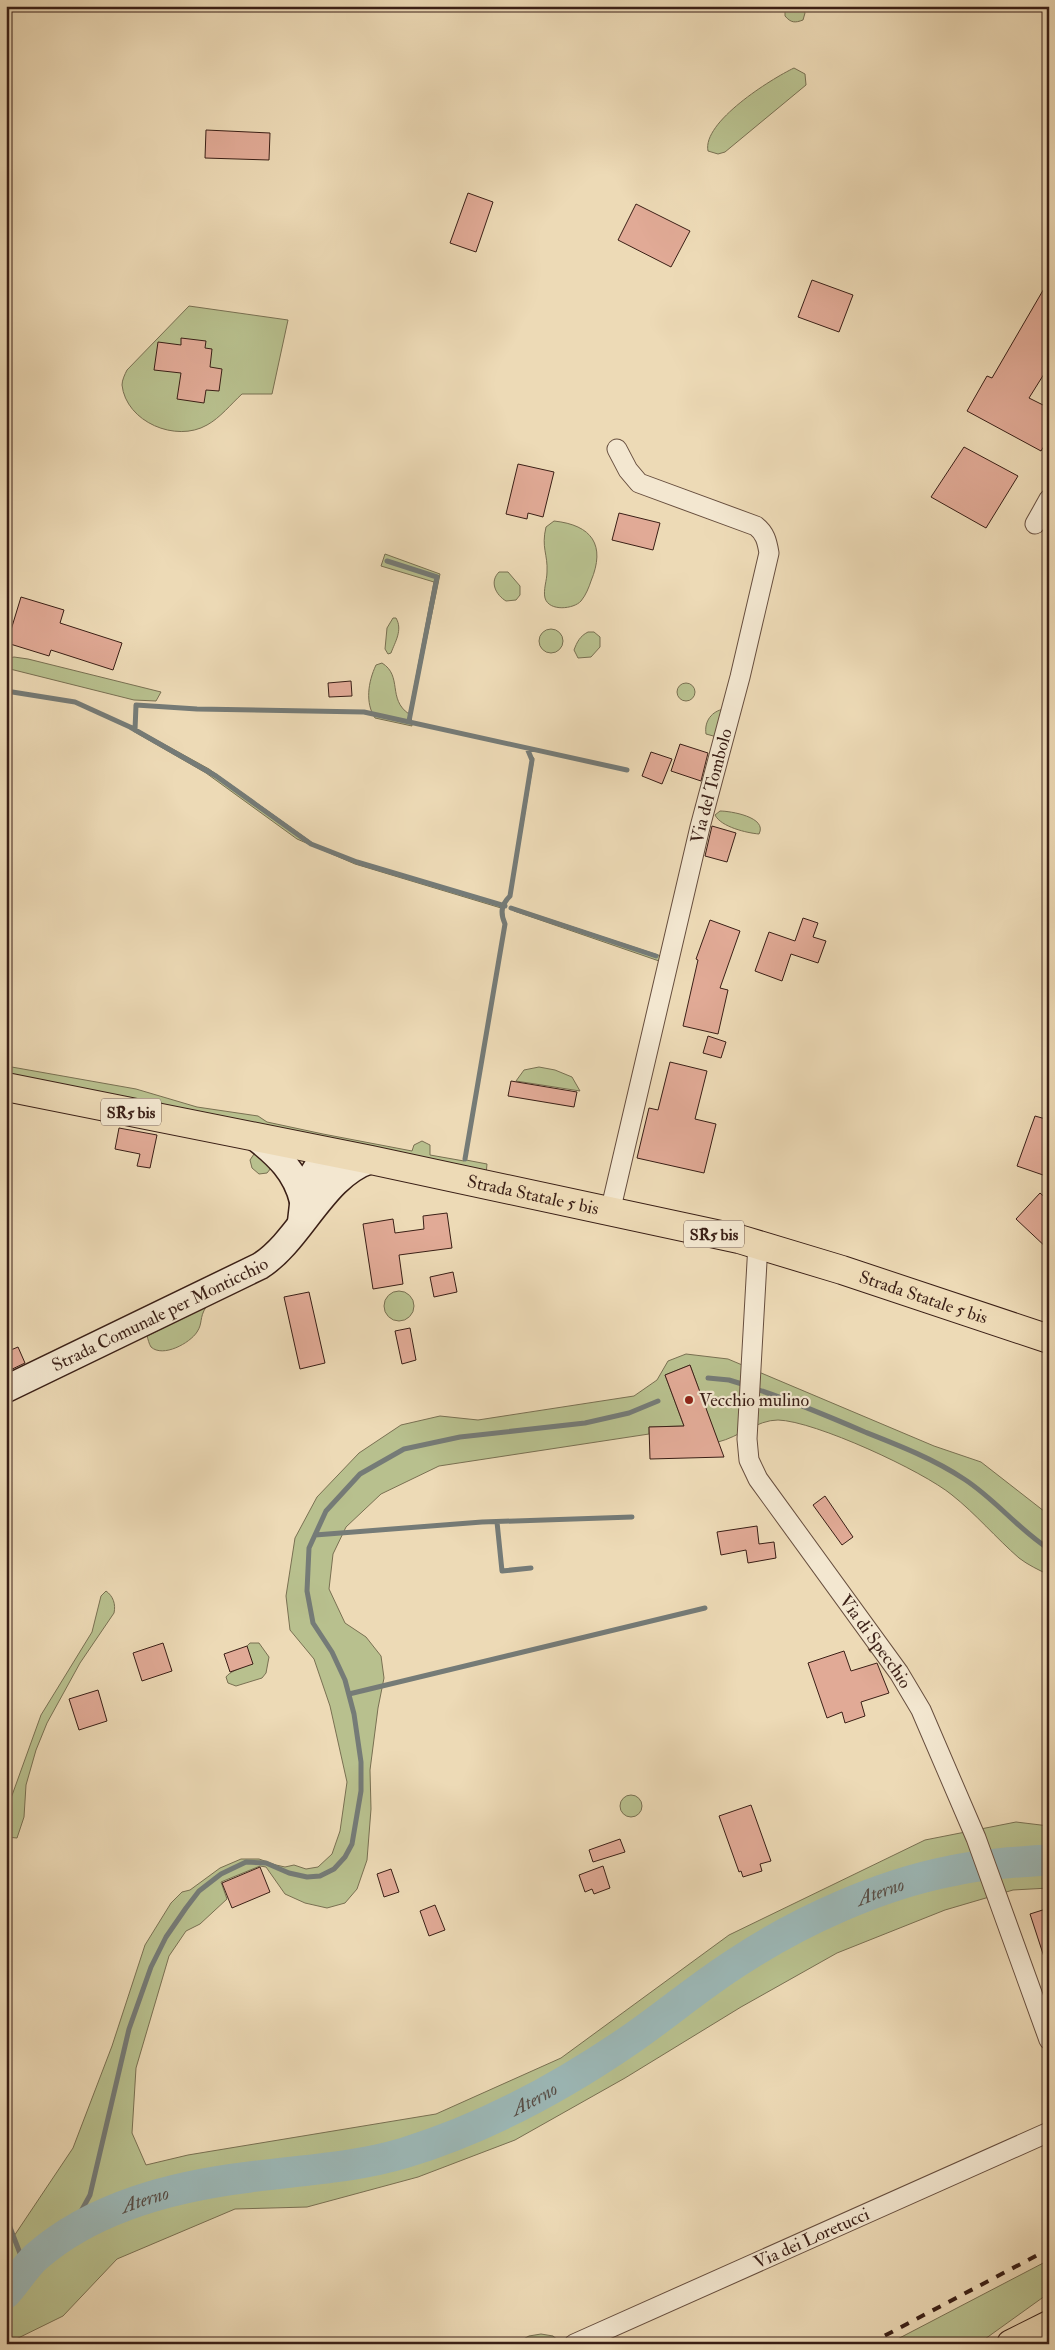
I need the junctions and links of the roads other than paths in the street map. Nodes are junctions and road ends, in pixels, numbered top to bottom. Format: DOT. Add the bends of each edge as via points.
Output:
graph roads {
  1 [pos="617,449"];
  2 [pos="1049,498"];
  3 [pos="1035,524"];
  4 [pos="6,1087"];
  5 [pos="255,1137"];
  6 [pos="332,1152"];
  7 [pos="370,1160"];
  8 [pos="309,1207"];
  9 [pos="610,1212"];
  10 [pos="758,1244"];
  11 [pos="1049,1340"];
  12 [pos="6,1389"];
  13 [pos="1049,2040"];
  14 [pos="1049,2132"];
  15 [pos="1049,2325"];
  16 [pos="574,2344"];
  17 [pos="1011,2344"];
  1 -- 9 [label="street, Via del Tombolo" via="639,483 756,526 767,541 769,553 700,827"];
  2 -- 3 [label="street"];
  4 -- 5 [label="main road, Strada Statale 5 bis / SR5 bis"];
  5 -- 6 [label="main road, Strada Statale 5 bis / SR5 bis"];
  5 -- 8 [label="main road" via="290,1169"];
  6 -- 7 [label="main road, Strada Statale 5 bis / SR5 bis"];
  6 -- 8 [label="main road, Strada Comunale per Monticchio" via="336,1160 333,1184"];
  7 -- 8 [label="main road, Strada Comunale per Monticchio" via="352,1169"];
  7 -- 9 [label="main road, Strada Statale 5 bis / SR5 bis"];
  8 -- 12 [label="main road, Strada Comunale per Monticchio" via="281,1250 255,1269"];
  9 -- 10 [label="main road, Strada Statale 5 bis / SR5 bis"];
  10 -- 11 [label="main road, Strada Statale 5 bis / SR5 bis"];
  10 -- 13 [label="street, Via di Specchio" via="747,1439 752,1468 910,1690 931,1730 976,1838"];
  14 -- 16 [label="street, Via dei Loretucci"];
  15 -- 17 [label="main road"];
}
